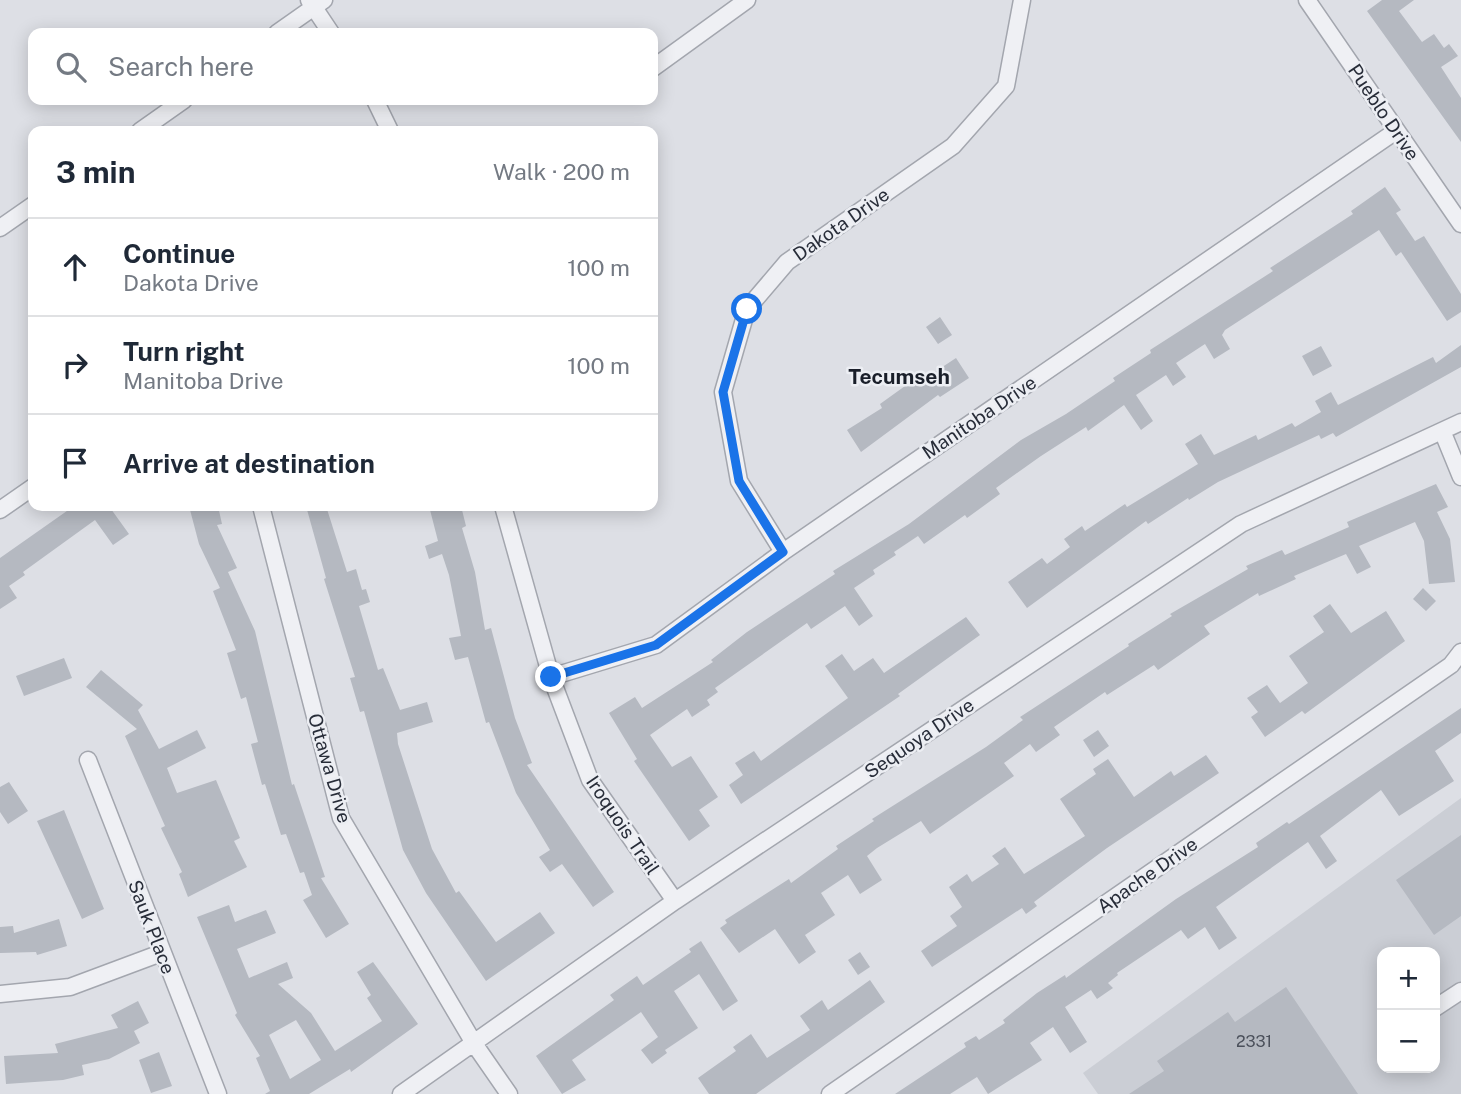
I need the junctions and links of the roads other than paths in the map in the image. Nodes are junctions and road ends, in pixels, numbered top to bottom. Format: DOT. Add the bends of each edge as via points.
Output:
graph roads {
  1 [pos="747,0"];
  2 [pos="1022,0"];
  3 [pos="1307,0"];
  4 [pos="316,2"];
  5 [pos="283,28"];
  6 [pos="329,28"];
  7 [pos="658,64"];
  8 [pos="177,105"];
  9 [pos="377,105"];
  10 [pos="147,126"];
  11 [pos="388,126"];
  12 [pos="1396,131"];
  13 [pos="28,208"];
  14 [pos="1461,224"];
  15 [pos="0,228"];
  16 [pos="1461,422"];
  17 [pos="1443,433"];
  18 [pos="1461,477"];
  19 [pos="28,490"];
  20 [pos="0,510"];
  21 [pos="262,511"];
  22 [pos="504,511"];
  23 [pos="783,552"];
  24 [pos="1461,652"];
  25 [pos="551,677"];
  26 [pos="88,760"];
  27 [pos="675,901"];
  28 [pos="162,953"];
  29 [pos="1461,990"];
  30 [pos="0,993"];
  31 [pos="1440,1005"];
  32 [pos="475,1045"];
  33 [pos="218,1094"];
  34 [pos="401,1094"];
  35 [pos="509,1094"];
  36 [pos="830,1094"];
  1 -- 7 [label="street"];
  2 -- 23 [label="street, Dakota Drive" via="1006,86 980,116 953,146 787,262 747,309 723,392 739,481"];
  3 -- 12 [label="street, Pueblo Drive"];
  4 -- 5 [label="street"];
  4 -- 6 [label="street"];
  8 -- 10 [label="street"];
  9 -- 11 [label="street"];
  12 -- 14 [label="street, Pueblo Drive"];
  12 -- 23 [label="street, Manitoba Drive"];
  13 -- 15 [label="street"];
  16 -- 17 [label="street, Sequoya Drive"];
  17 -- 18 [label="street"];
  17 -- 27 [label="street, Sequoya Drive" via="1241,524"];
  19 -- 20 [label="street"];
  21 -- 32 [label="street, Ottawa Drive" via="341,818"];
  22 -- 25 [label="street, Iroquois Trail"];
  23 -- 25 [label="street, Manitoba Drive" via="656,645"];
  24 -- 36 [label="street, Apache Drive" via="1451,665"];
  25 -- 27 [label="street, Iroquois Trail" via="590,780"];
  26 -- 28 [label="street, Sauk Place"];
  27 -- 32 [label="street, Sequoya Drive"];
  28 -- 30 [label="street" via="70,987"];
  28 -- 33 [label="street, Sauk Place"];
  29 -- 31 [label="street"];
  32 -- 34 [label="street, Sequoya Drive"];
  32 -- 35 [label="street"];
}
